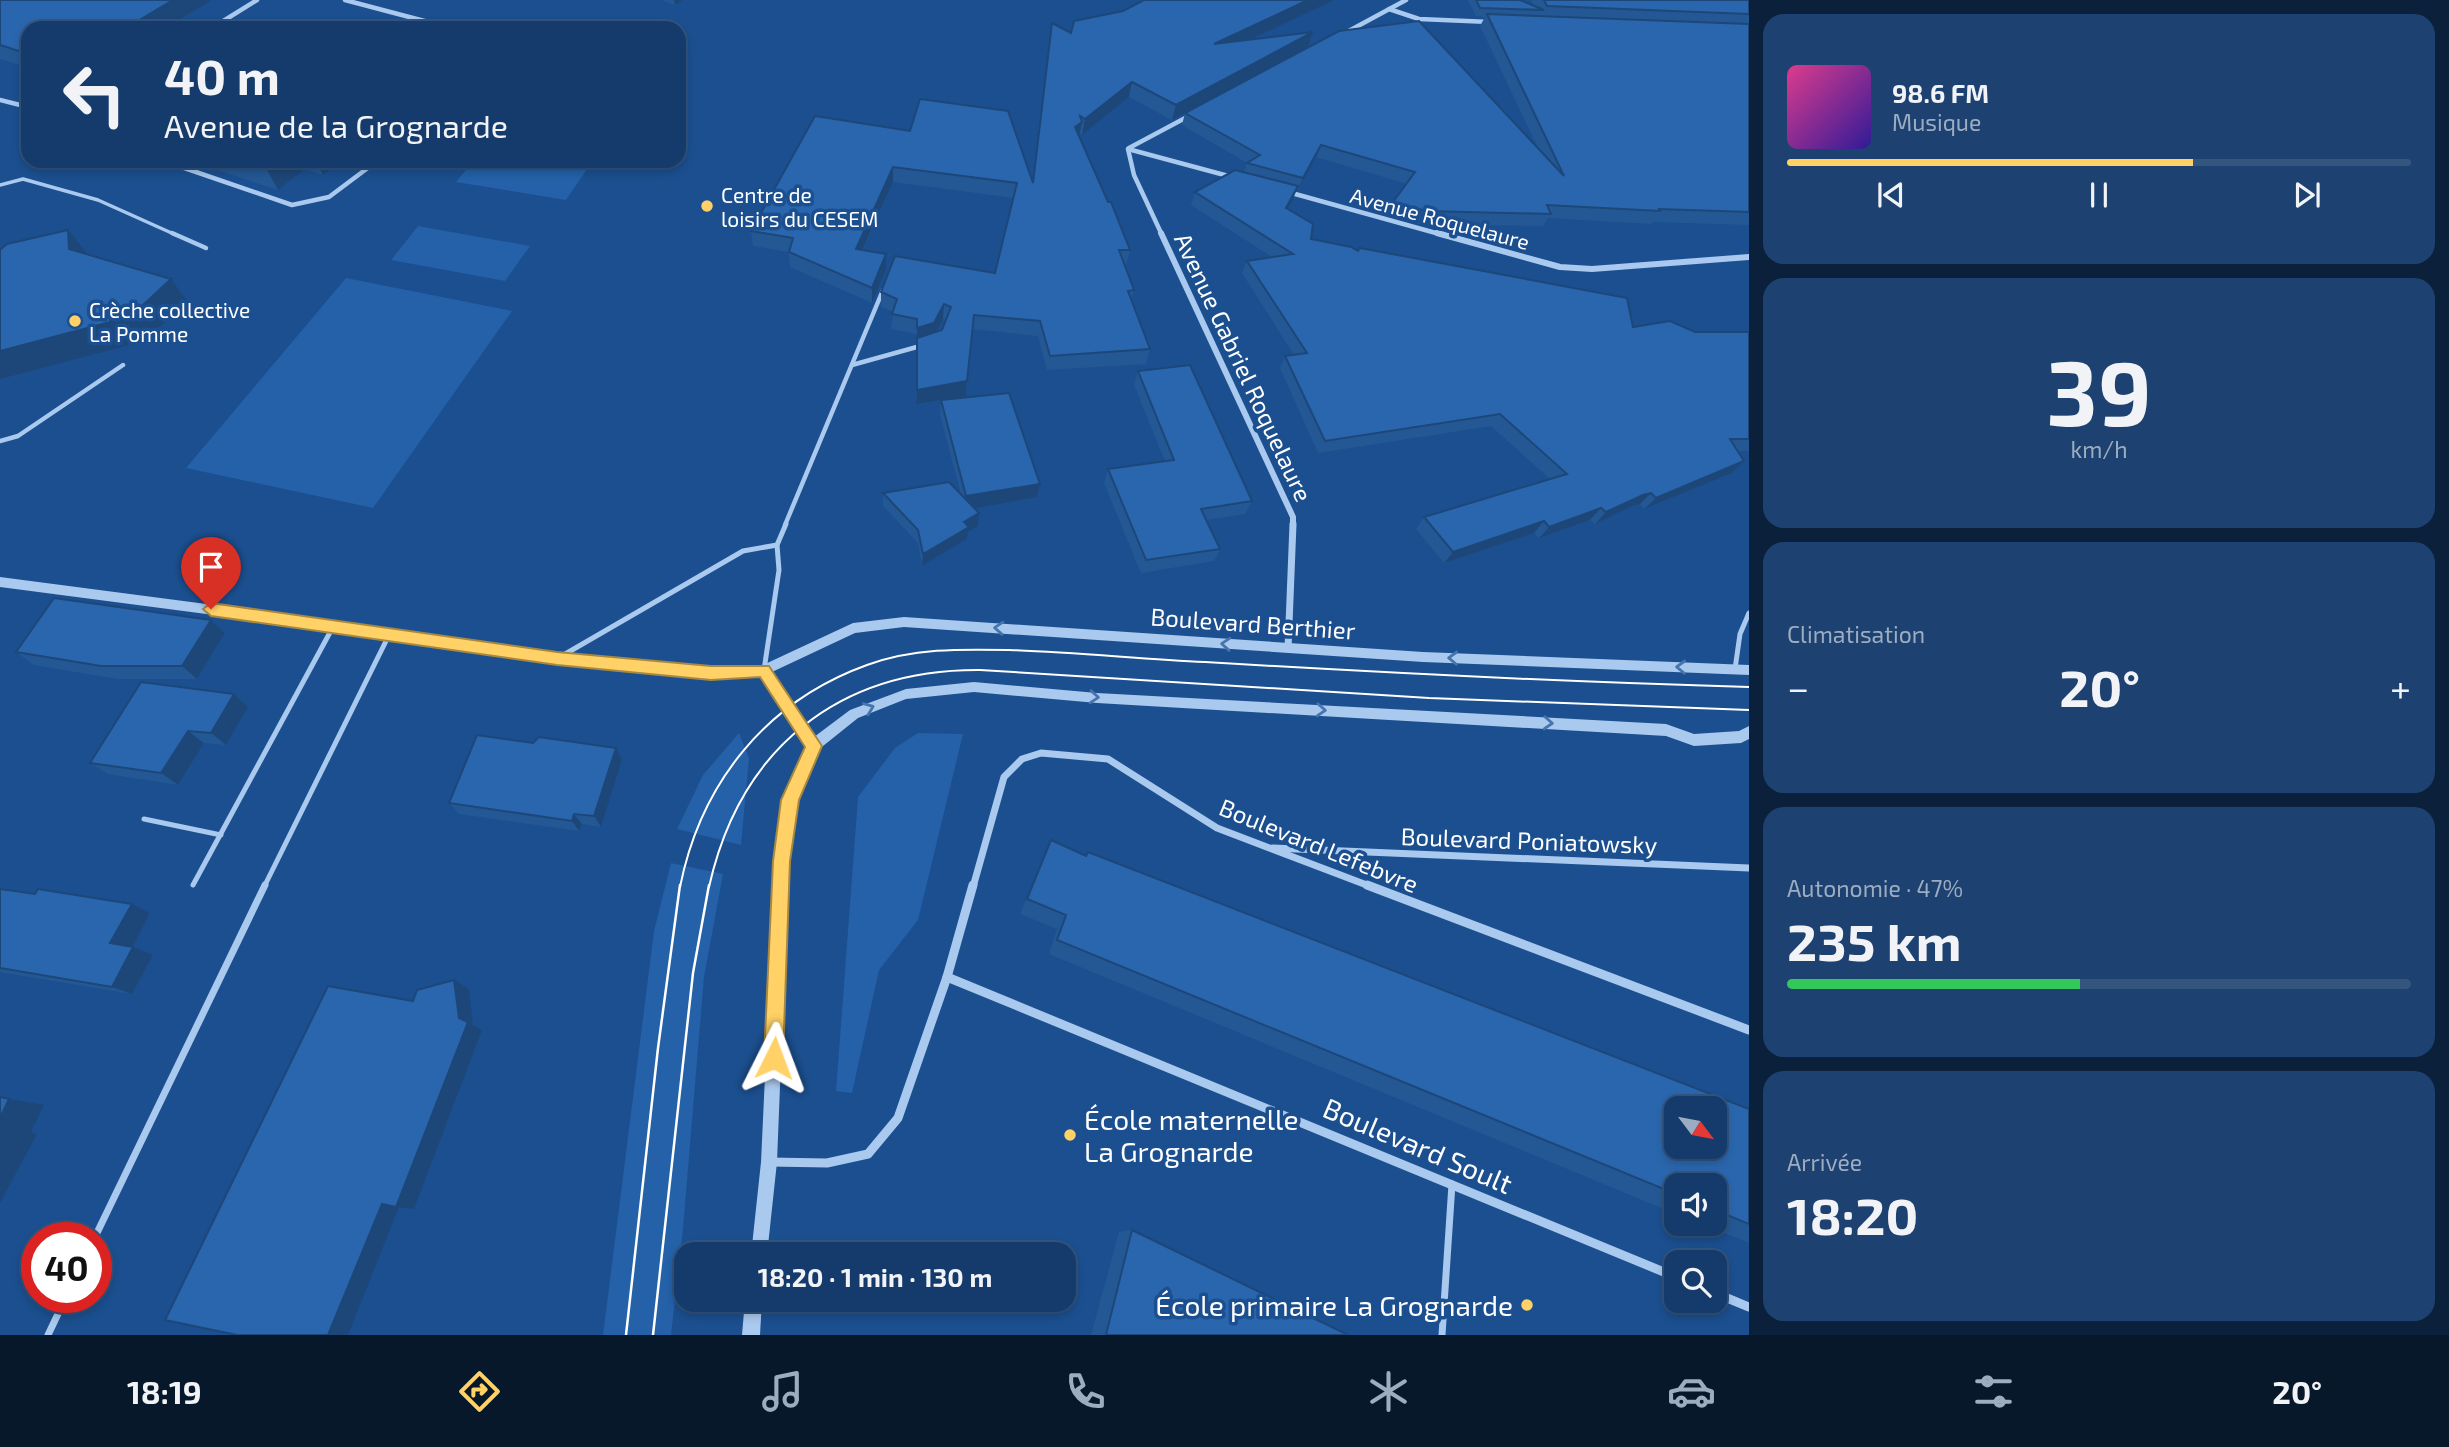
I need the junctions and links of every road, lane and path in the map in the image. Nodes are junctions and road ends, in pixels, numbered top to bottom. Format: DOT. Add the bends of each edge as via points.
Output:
graph roads {
  1 [pos="257,0"];
  2 [pos="345,0"];
  3 [pos="1406,0"];
  4 [pos="1389,9"];
  5 [pos="223,21"];
  6 [pos="424,21"];
  7 [pos="1502,22"];
  8 [pos="1342,34"];
  9 [pos="0,100"];
  10 [pos="21,105"];
  11 [pos="1199,111"];
  12 [pos="1128,149"];
  13 [pos="184,168"];
  14 [pos="369,168"];
  15 [pos="1236,178"];
  16 [pos="0,185"];
  17 [pos="1277,189"];
  18 [pos="206,248"];
  19 [pos="1749,257"];
  20 [pos="887,280"];
  21 [pos="937,342"];
  22 [pos="123,365"];
  23 [pos="852,365"];
  24 [pos="0,441"];
  25 [pos="777,545"];
  26 [pos="0,582"];
  27 [pos="1749,613"];
  28 [pos="334,625"];
  29 [pos="390,633"];
  30 [pos="1288,649"];
  31 [pos="557,659"];
  32 [pos="764,670"];
  33 [pos="1742,670"];
  34 [pos="1749,732"];
  35 [pos="813,746"];
  36 [pos="144,820"];
  37 [pos="221,835"];
  38 [pos="1265,848"];
  39 [pos="1749,868"];
  40 [pos="193,885"];
  41 [pos="947,977"];
  42 [pos="1749,1030"];
  43 [pos="769,1162"];
  44 [pos="1452,1184"];
  45 [pos="102,1222"];
  46 [pos="760,1242"];
  47 [pos="1664,1272"];
  48 [pos="1727,1298"];
  49 [pos="1749,1307"];
  50 [pos="753,1312"];
  51 [pos="58,1313"];
  52 [pos="48,1335"];
  53 [pos="751,1335"];
  54 [pos="1442,1335"];
  1 -- 5 [label="street"];
  2 -- 6 [label="street"];
  3 -- 4 [label="street"];
  4 -- 7 [label="street" via="1419,19"];
  4 -- 8 [label="street"];
  9 -- 10 [label="street"];
  11 -- 12 [label="street"];
  12 -- 15 [label="street"];
  12 -- 30 [label="street, Avenue Gabriel Roquelaure" via="1134,175 1293,517"];
  13 -- 14 [label="street" via="292,205 314,204 336,195"];
  16 -- 18 [label="lane" via="23,179 98,200"];
  17 -- 19 [label="street, Avenue Roquelaure" via="1560,267 1592,269"];
  20 -- 23 [label="lane"];
  21 -- 23 [label="lane"];
  22 -- 24 [label="lane" via="18,436"];
  23 -- 25 [label="lane"];
  25 -- 31 [label="lane" via="743,551"];
  25 -- 32 [label="lane" via="779,570"];
  26 -- 28 [label="street"];
  27 -- 33 [label="lane" via="1740,634"];
  28 -- 29 [label="street"];
  28 -- 37 [label="lane"];
  29 -- 31 [label="street"];
  29 -- 45 [label="lane"];
  30 -- 32 [label="street, Boulevard Berthier, one-way" via="904,622 853,628"];
  33 -- 30 [label="street, Boulevard Berthier, one-way"];
  31 -- 32 [label="street" via="711,673"];
  32 -- 35 [label="street"];
  35 -- 34 [label="street, one-way" via="854,714 906,694 974,687 1666,730 1694,740 1741,737"];
  35 -- 43 [label="street" via="790,800 782,861"];
  36 -- 37 [label="lane"];
  37 -- 40 [label="lane"];
  38 -- 39 [label="street, Boulevard Poniatowsky"];
  38 -- 41 [label="street, Boulevard Lefebvre" via="1217,828 1108,759 1041,753 1022,759 1004,777"];
  38 -- 42 [label="street, Boulevard Lefebvre"];
  41 -- 43 [label="street, Boulevard Lefebvre" via="898,1118 868,1154 827,1163"];
  41 -- 44 [label="street, Boulevard Soult"];
  43 -- 46 [label="street"];
  44 -- 47 [label="street, Boulevard Soult"];
  44 -- 54 [label="lane"];
  48 -- 49 [label="street"];
  50 -- 53 [label="street"];
  51 -- 52 [label="lane"];
}
